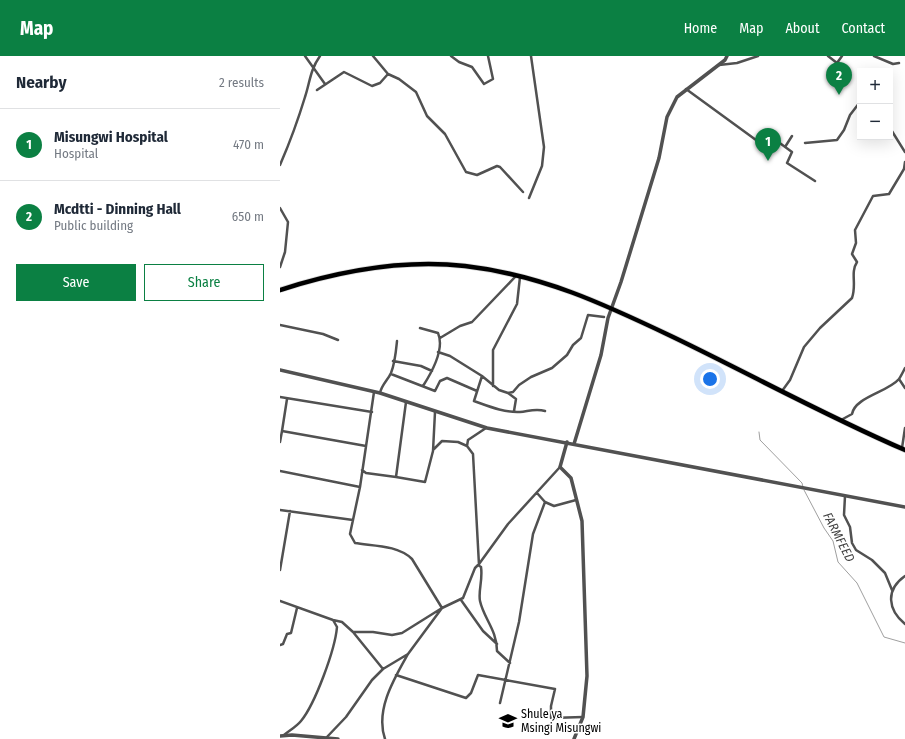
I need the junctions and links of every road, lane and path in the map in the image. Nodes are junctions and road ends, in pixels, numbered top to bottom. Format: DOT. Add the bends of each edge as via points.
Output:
graph roads {
  1 [pos="305,56"];
  2 [pos="320,56"];
  3 [pos="373,56"];
  4 [pos="451,56"];
  5 [pos="488,56"];
  6 [pos="531,56"];
  7 [pos="728,56"];
  8 [pos="758,56"];
  9 [pos="828,56"];
  10 [pos="842,56"];
  11 [pos="874,56"];
  12 [pos="899,63"];
  13 [pos="719,65"];
  14 [pos="312,67"];
  15 [pos="388,74"];
  16 [pos="325,84"];
  17 [pos="686,89"];
  18 [pos="317,90"];
  19 [pos="858,104"];
  20 [pos="893,133"];
  21 [pos="792,136"];
  22 [pos="805,143"];
  23 [pos="785,147"];
  24 [pos="905,152"];
  25 [pos="905,162"];
  26 [pos="280,165"];
  27 [pos="815,181"];
  28 [pos="522,192"];
  29 [pos="529,198"];
  30 [pos="280,208"];
  31 [pos="280,268"];
  32 [pos="518,276"];
  33 [pos="280,290"];
  34 [pos="612,308"];
  35 [pos="604,317"];
  36 [pos="280,325"];
  37 [pos="420,328"];
  38 [pos="440,338"];
  39 [pos="338,340"];
  40 [pos="397,341"];
  41 [pos="438,352"];
  42 [pos="393,361"];
  43 [pos="905,368"];
  44 [pos="280,370"];
  45 [pos="432,371"];
  46 [pos="391,374"];
  47 [pos="482,376"];
  48 [pos="899,379"];
  49 [pos="424,386"];
  50 [pos="493,386"];
  51 [pos="905,388"];
  52 [pos="477,391"];
  53 [pos="782,391"];
  54 [pos="374,392"];
  55 [pos="380,393"];
  56 [pos="508,393"];
  57 [pos="280,397"];
  58 [pos="287,399"];
  59 [pos="406,402"];
  60 [pos="514,411"];
  61 [pos="545,411"];
  62 [pos="372,412"];
  63 [pos="435,412"];
  64 [pos="841,420"];
  65 [pos="486,428"];
  66 [pos="905,428"];
  67 [pos="282,430"];
  68 [pos="280,442"];
  69 [pos="566,442"];
  70 [pos="574,444"];
  71 [pos="366,446"];
  72 [pos="467,446"];
  73 [pos="903,450"];
  74 [pos="433,451"];
  75 [pos="560,467"];
  76 [pos="362,470"];
  77 [pos="280,471"];
  78 [pos="396,477"];
  79 [pos="360,487"];
  80 [pos="537,492"];
  81 [pos="846,496"];
  82 [pos="576,500"];
  83 [pos="545,502"];
  84 [pos="905,507"];
  85 [pos="280,510"];
  86 [pos="290,511"];
  87 [pos="354,520"];
  88 [pos="281,564"];
  89 [pos="479,565"];
  90 [pos="280,570"];
  91 [pos="905,576"];
  92 [pos="892,590"];
  93 [pos="461,600"];
  94 [pos="280,601"];
  95 [pos="297,608"];
  96 [pos="442,608"];
  97 [pos="332,620"];
  98 [pos="905,624"];
  99 [pos="353,632"];
  100 [pos="497,644"];
  101 [pos="280,645"];
  102 [pos="408,654"];
  103 [pos="510,663"];
  104 [pos="383,669"];
  105 [pos="396,675"];
  106 [pos="506,680"];
  107 [pos="500,703"];
  108 [pos="583,717"];
  109 [pos="282,736"];
  110 [pos="326,738"];
  111 [pos="338,739"];
  112 [pos="385,739"];
  113 [pos="574,739"];
  1 -- 14 [label="street"];
  2 -- 14 [label="street"];
  3 -- 15 [label="street"];
  4 -- 5 [label="street" via="472,67 484,84 493,79"];
  6 -- 29 [label="street" via="544,147 542,166"];
  7 -- 13 [label="street"];
  8 -- 13 [label="street" via="737,63"];
  9 -- 10 [label="street" via="837,63"];
  11 -- 12 [label="street" via="893,64"];
  13 -- 17 [label="street"];
  14 -- 16 [label="street"];
  14 -- 26 [label="street" via="293,134"];
  15 -- 16 [label="street" via="380,83 372,86 362,83 346,72"];
  15 -- 28 [label="street" via="416,92 428,116 445,134 466,172 477,175 500,167"];
  16 -- 18 [label="street"];
  17 -- 23 [label="street" via="769,151 777,141"];
  17 -- 34 [label="street" via="677,97 667,117 659,158"];
  19 -- 22 [label="street" via="837,140"];
  20 -- 24 [label="street"];
  21 -- 23 [label="street"];
  23 -- 27 [label="street" via="792,152 787,163"];
  25 -- 53 [label="street" via="904,169 889,194 873,196 855,230 856,243 852,254 857,262 853,270 855,292 852,298 804,347 790,380"];
  30 -- 31 [label="street" via="288,222 285,252"];
  32 -- 33 [label="highway" via="464,266 395,266 339,273"];
  32 -- 34 [label="highway" via="544,281"];
  32 -- 38 [label="street" via="472,322"];
  32 -- 50 [label="street" via="517,304 492,350"];
  34 -- 53 [label="highway"];
  34 -- 70 [label="street" via="601,355"];
  35 -- 56 [label="street" via="588,315 581,338 567,355 552,368 531,377 513,392"];
  36 -- 39 [label="street" via="323,334"];
  37 -- 38 [label="street" via="438,333"];
  38 -- 41 [label="street"];
  40 -- 42 [label="street"];
  41 -- 45 [label="street"];
  41 -- 47 [label="street" via="450,356"];
  42 -- 45 [label="street" via="421,366"];
  42 -- 46 [label="street"];
  43 -- 48 [label="street"];
  44 -- 54 [label="street"];
  45 -- 49 [label="street"];
  46 -- 49 [label="street"];
  46 -- 55 [label="street" via="382,385"];
  47 -- 50 [label="street"];
  47 -- 52 [label="street"];
  48 -- 51 [label="street"];
  48 -- 64 [label="street" via="858,403 852,414"];
  49 -- 52 [label="street" via="435,391 440,381 447,378"];
  50 -- 56 [label="street"];
  52 -- 60 [label="street" via="474,401"];
  53 -- 64 [label="highway"];
  54 -- 55 [label="street"];
  54 -- 62 [label="street"];
  55 -- 59 [label="street"];
  56 -- 60 [label="street" via="516,399"];
  57 -- 58 [label="street"];
  58 -- 62 [label="street"];
  58 -- 67 [label="street"];
  59 -- 63 [label="street"];
  59 -- 78 [label="street"];
  60 -- 61 [label="street"];
  62 -- 71 [label="street"];
  63 -- 65 [label="street"];
  63 -- 74 [label="street"];
  64 -- 73 [label="highway"];
  65 -- 69 [label="street"];
  65 -- 72 [label="street" via="468,440"];
  66 -- 73 [label="street"];
  67 -- 68 [label="street"];
  67 -- 71 [label="street"];
  69 -- 70 [label="street"];
  69 -- 75 [label="street"];
  70 -- 81 [label="street"];
  71 -- 76 [label="street"];
  72 -- 74 [label="street" via="458,442 442,441"];
  72 -- 89 [label="street" via="473,454"];
  74 -- 78 [label="street" via="425,482"];
  75 -- 80 [label="street"];
  75 -- 82 [label="street" via="571,478"];
  76 -- 78 [label="street" via="366,473"];
  76 -- 79 [label="street"];
  77 -- 79 [label="street"];
  79 -- 87 [label="street"];
  80 -- 83 [label="street"];
  80 -- 89 [label="street" via="508,524"];
  81 -- 84 [label="street"];
  81 -- 92 [label="street" via="844,515 850,527 852,543 856,550 872,560 885,573"];
  82 -- 83 [label="street" via="562,506"];
  82 -- 108 [label="street" via="582,522 587,676"];
  83 -- 103 [label="street" via="533,534"];
  85 -- 86 [label="street"];
  86 -- 87 [label="street"];
  86 -- 88 [label="street"];
  87 -- 96 [label="street" via="350,534 352,541 406,553"];
  88 -- 90 [label="street"];
  89 -- 93 [label="street" via="475,568"];
  89 -- 100 [label="street" via="483,576 480,602"];
  91 -- 92 [label="street"];
  92 -- 98 [label="street" via="893,609 896,616"];
  93 -- 96 [label="street"];
  93 -- 100 [label="street" via="483,631"];
  94 -- 95 [label="street"];
  95 -- 97 [label="street"];
  95 -- 101 [label="street" via="291,633 287,634"];
  96 -- 99 [label="street" via="402,633 392,635"];
  96 -- 102 [label="street"];
  97 -- 99 [label="street" via="342,622"];
  97 -- 109 [label="street" via="337,627 329,664 304,716 296,726"];
  99 -- 104 [label="street"];
  100 -- 103 [label="street" via="498,651"];
  102 -- 104 [label="street"];
  102 -- 105 [label="street"];
  103 -- 106 [label="street"];
  104 -- 110 [label="street"];
  105 -- 106 [label="street" via="466,698 478,676"];
  105 -- 112 [label="street" via="382,715"];
  106 -- 107 [label="street"];
  106 -- 108 [label="street" via="554,689 551,718"];
  108 -- 113 [label="street"];
  109 -- 110 [label="street"];
  110 -- 111 [label="street"];
}
